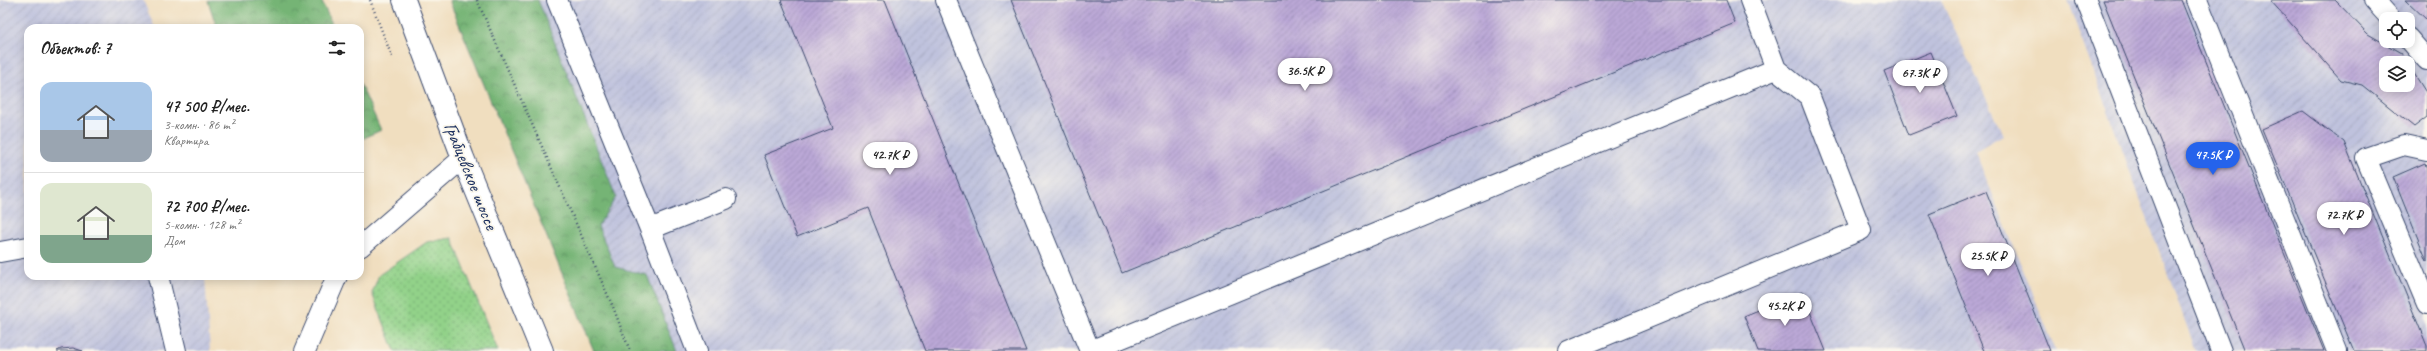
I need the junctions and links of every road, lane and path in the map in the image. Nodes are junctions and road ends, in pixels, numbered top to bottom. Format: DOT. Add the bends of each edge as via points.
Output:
graph roads {
  1 [pos="404,0"];
  2 [pos="477,0"];
  3 [pos="557,0"];
  4 [pos="946,0"];
  5 [pos="1750,0"];
  6 [pos="2086,0"];
  7 [pos="2197,0"];
  8 [pos="2374,0"];
  9 [pos="2385,12"];
  10 [pos="2415,46"];
  11 [pos="2427,60"];
  12 [pos="1776,69"];
  13 [pos="2427,150"];
  14 [pos="463,158"];
  15 [pos="726,199"];
  16 [pos="650,229"];
  17 [pos="364,244"];
  18 [pos="24,248"];
  19 [pos="0,252"];
  20 [pos="159,280"];
  21 [pos="335,280"];
  22 [pos="2427,304"];
  23 [pos="176,351"];
  24 [pos="305,351"];
  25 [pos="542,351"];
  26 [pos="630,351"];
  27 [pos="697,351"];
  28 [pos="1090,351"];
  29 [pos="1568,351"];
  30 [pos="2221,351"];
  31 [pos="2337,351"];
  1 -- 14 [label="main road, Грабцевское шоссе"];
  2 -- 26 [label="path"];
  3 -- 16 [label="lane"];
  4 -- 28 [label="lane"];
  5 -- 12 [label="lane"];
  6 -- 30 [label="lane"];
  7 -- 31 [label="lane"];
  8 -- 9 [label="lane"];
  10 -- 11 [label="lane"];
  12 -- 28 [label="lane"];
  12 -- 29 [label="lane" via="1810,97 1861,230"];
  13 -- 22 [label="lane" via="2404,144 2366,158"];
  14 -- 17 [label="lane"];
  14 -- 25 [label="main road, Грабцевское шоссе"];
  15 -- 16 [label="lane"];
  16 -- 27 [label="lane"];
  18 -- 19 [label="lane"];
  20 -- 23 [label="lane"];
  21 -- 24 [label="lane"];
}
